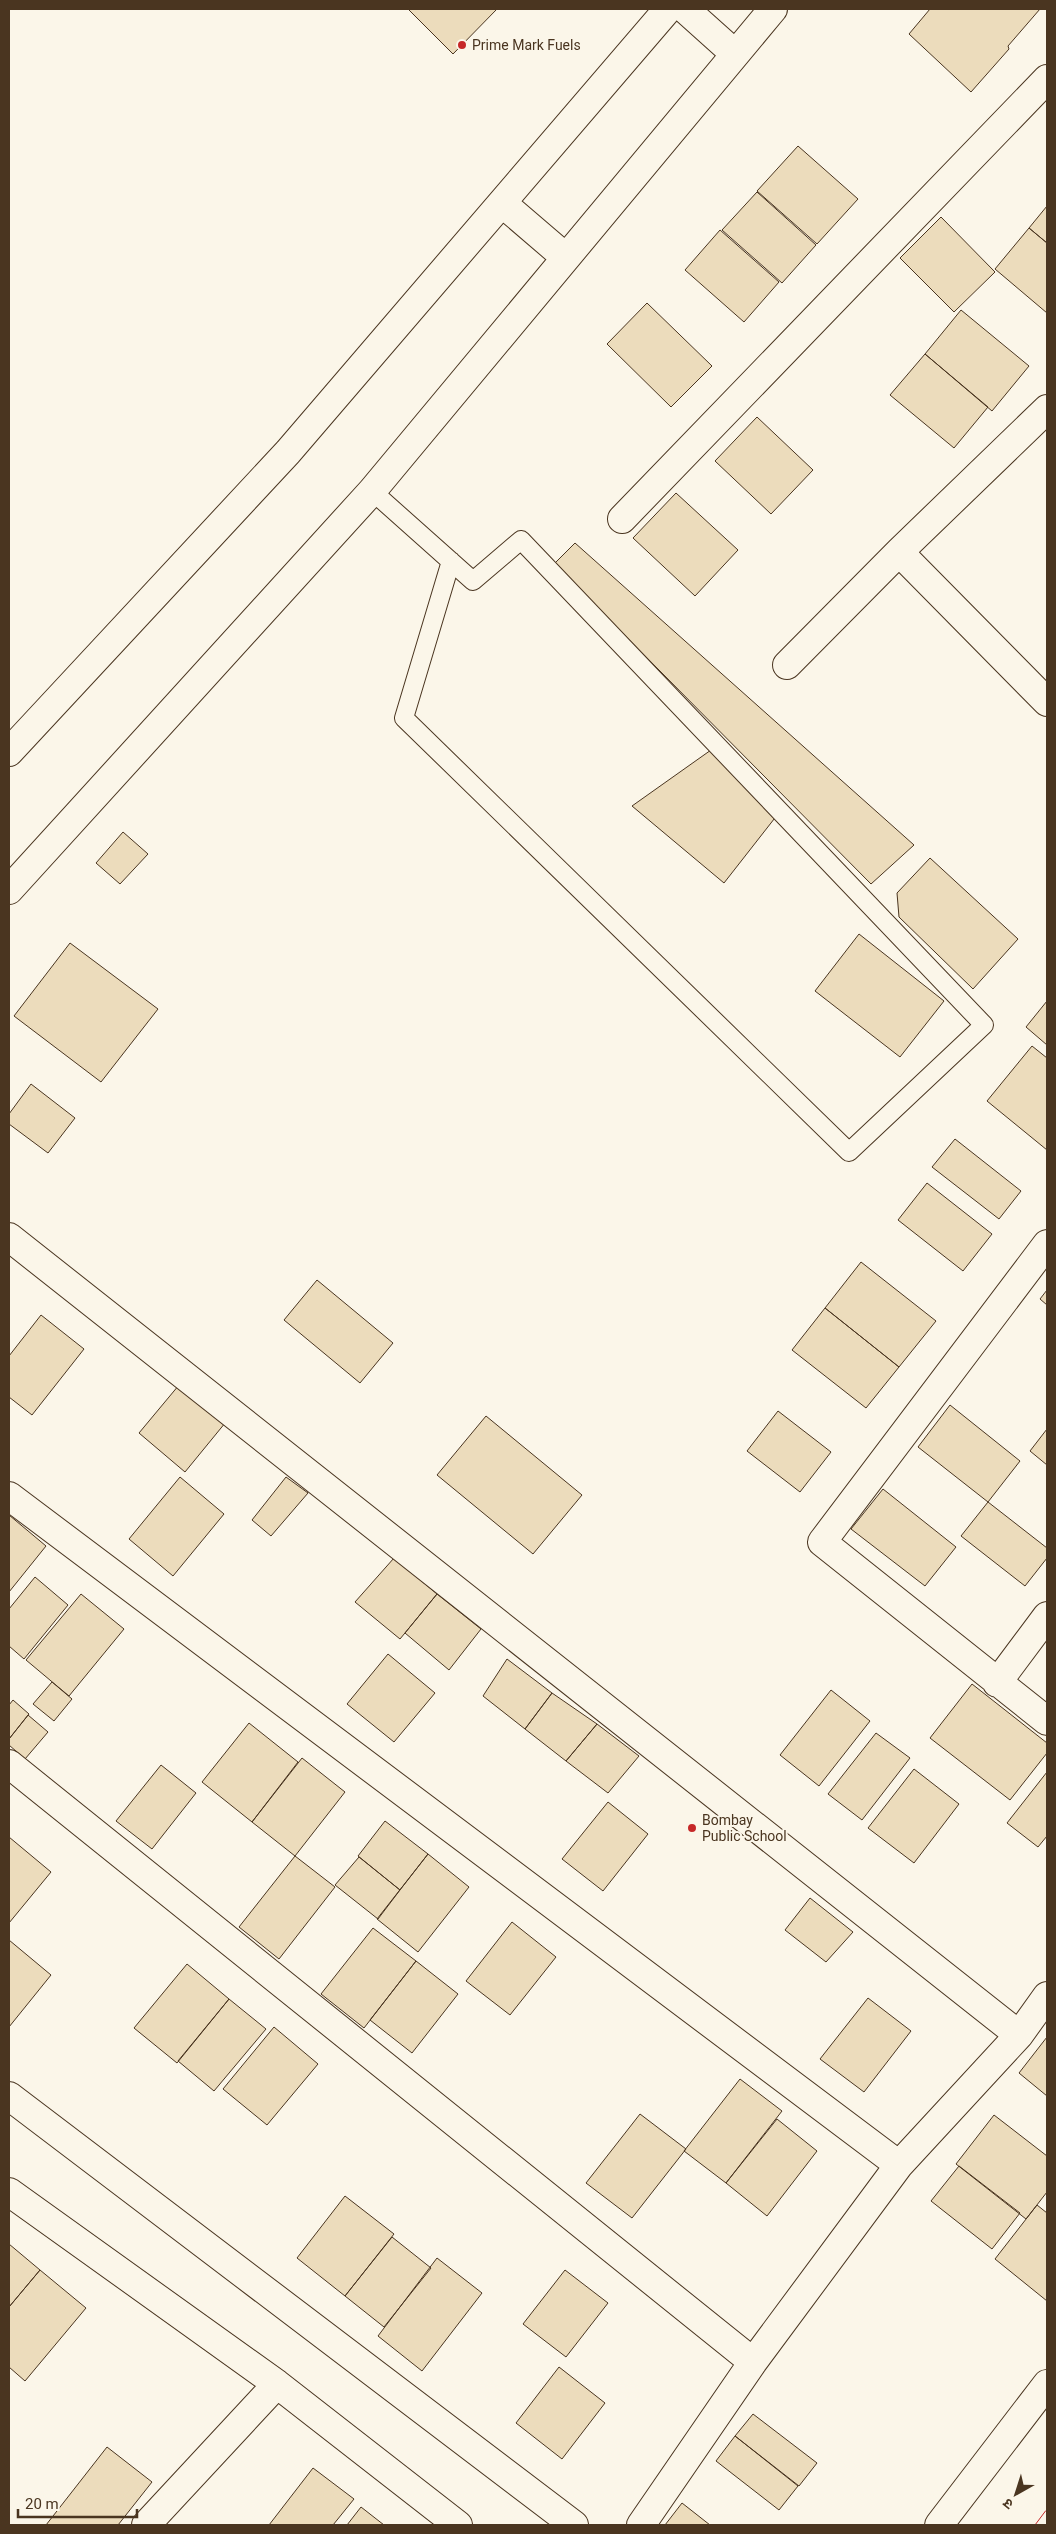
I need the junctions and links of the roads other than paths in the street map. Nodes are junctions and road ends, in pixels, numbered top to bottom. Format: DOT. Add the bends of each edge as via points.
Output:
graph roads {
  1 [pos="668,9"];
  2 [pos="685,9"];
  3 [pos="773,9"];
  4 [pos="734,53"];
  5 [pos="1047,79"];
  6 [pos="502,203"];
  7 [pos="565,257"];
  8 [pos="1047,409"];
  9 [pos="372,491"];
  10 [pos="622,519"];
  11 [pos="899,552"];
  12 [pos="451,561"];
  13 [pos="788,665"];
  14 [pos="1047,702"];
  15 [pos="9,752"];
  16 [pos="9,890"];
  17 [pos="9,1237"];
  18 [pos="1047,1244"];
  19 [pos="9,1496"];
  20 [pos="1047,1616"];
  21 [pos="997,1683"];
  22 [pos="1047,1721"];
  23 [pos="9,1764"];
  24 [pos="1047,1996"];
  25 [pos="1019,2035"];
  26 [pos="9,2096"];
  27 [pos="898,2165"];
  28 [pos="9,2192"];
  29 [pos="753,2362"];
  30 [pos="277,2384"];
  31 [pos="1047,2384"];
  32 [pos="146,2525"];
  33 [pos="458,2525"];
  34 [pos="574,2525"];
  35 [pos="641,2525"];
  36 [pos="939,2525"];
  1 -- 6 [label="street"];
  2 -- 4 [label="street"];
  3 -- 4 [label="street"];
  4 -- 7 [label="street"];
  5 -- 10 [label="street"];
  6 -- 7 [label="street"];
  6 -- 15 [label="street" via="288,452"];
  7 -- 9 [label="street"];
  8 -- 11 [label="street"];
  9 -- 12 [label="lane"];
  9 -- 16 [label="street"];
  11 -- 13 [label="street"];
  11 -- 14 [label="street"];
  12 -- 12 [label="lane" via="473,581 521,540 984,1025 849,1152 404,718"];
  17 -- 25 [label="street"];
  18 -- 21 [label="street" via="822,1542"];
  19 -- 27 [label="street"];
  20 -- 21 [label="street"];
  21 -- 22 [label="street"];
  23 -- 29 [label="street"];
  24 -- 25 [label="street"];
  25 -- 27 [label="street"];
  26 -- 34 [label="street"];
  27 -- 29 [label="street"];
  28 -- 30 [label="street"];
  29 -- 35 [label="street"];
  30 -- 32 [label="street"];
  30 -- 33 [label="street"];
  31 -- 36 [label="street"];
}
